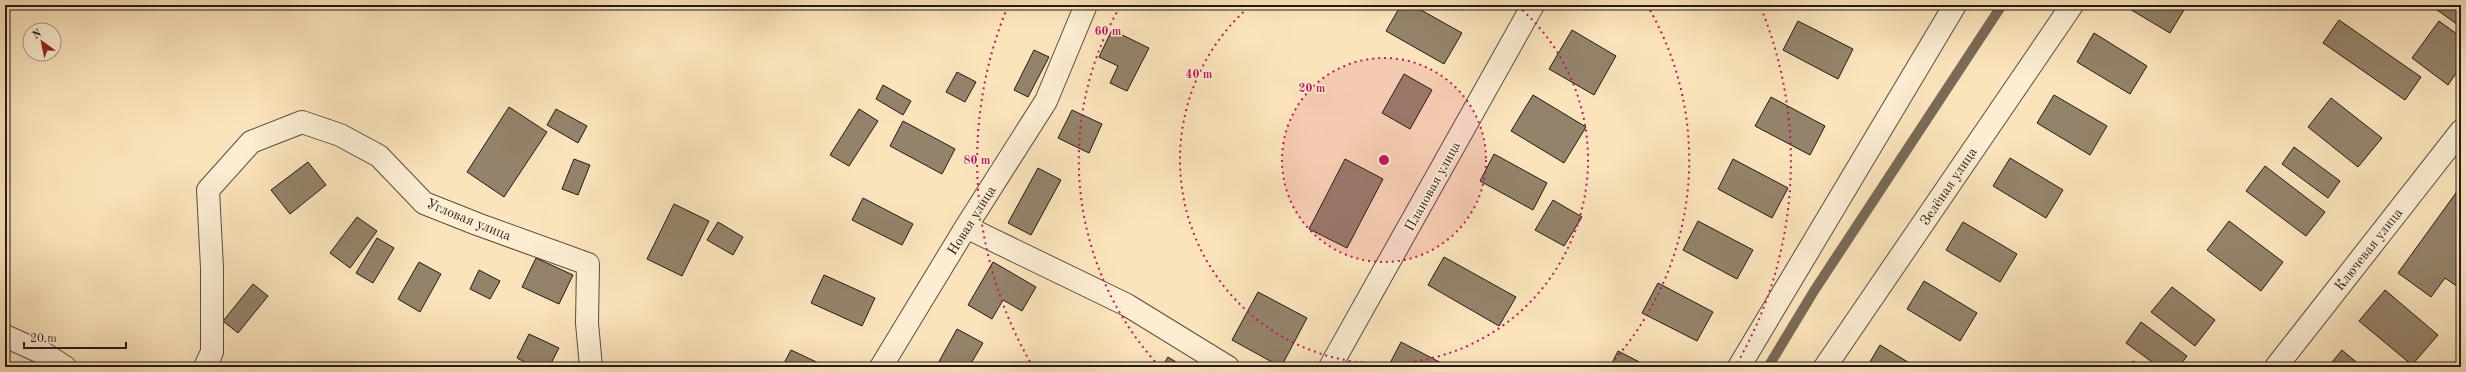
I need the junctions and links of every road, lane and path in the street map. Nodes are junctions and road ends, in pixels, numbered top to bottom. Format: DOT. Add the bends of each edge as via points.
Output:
graph roads {
  1 [pos="1086,5"];
  2 [pos="1533,5"];
  3 [pos="1955,5"];
  4 [pos="2072,5"];
  5 [pos="2461,131"];
  6 [pos="966,227"];
  7 [pos="5,336"];
  8 [pos="65,367"];
  9 [pos="205,367"];
  10 [pos="591,367"];
  11 [pos="881,367"];
  12 [pos="1228,367"];
  13 [pos="1330,367"];
  14 [pos="1739,367"];
  15 [pos="1825,367"];
  16 [pos="2276,367"];
  1 -- 6 [label="street, Новая улица" via="1046,101"];
  2 -- 13 [label="street, Плановая улица"];
  3 -- 14 [label="street"];
  4 -- 15 [label="street, Зелёная улица"];
  5 -- 16 [label="street, Ключевая улица"];
  6 -- 11 [label="street, Новая улица"];
  6 -- 12 [label="street" via="1127,305"];
  7 -- 8 [label="street" via="45,354"];
  9 -- 10 [label="street, Угловая улица" via="212,352 212,268 208,190 251,142 302,122 340,135 379,156 424,203 588,264 587,323"];
}
